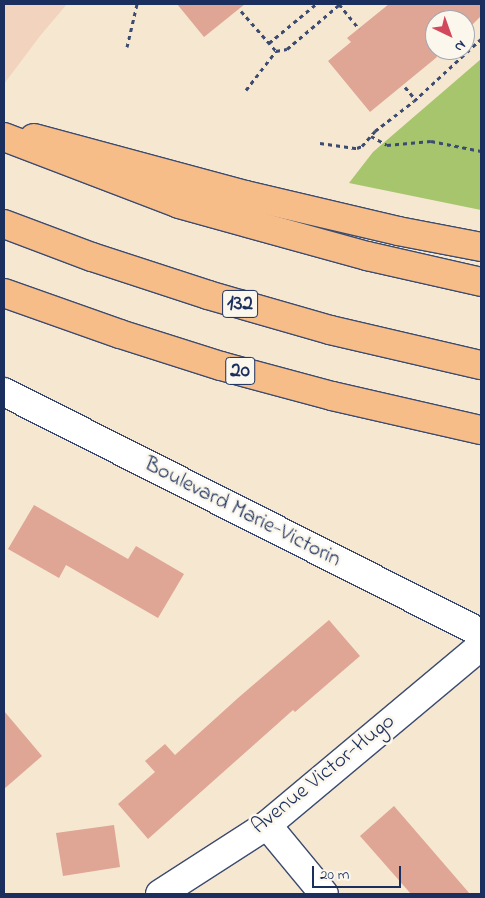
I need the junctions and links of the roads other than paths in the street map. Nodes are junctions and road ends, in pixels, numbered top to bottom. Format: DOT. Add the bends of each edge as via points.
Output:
graph roads {
  1 [pos="4,130"];
  2 [pos="4,137"];
  3 [pos="4,224"];
  4 [pos="481,246"];
  5 [pos="481,282"];
  6 [pos="4,293"];
  7 [pos="481,365"];
  8 [pos="4,392"];
  9 [pos="481,430"];
  10 [pos="481,633"];
  11 [pos="481,646"];
  12 [pos="266,824"];
  13 [pos="160,894"];
  14 [pos="324,894"];
  1 -- 4 [label="main road" via="245,195 398,231"];
  2 -- 5 [label="main road" via="179,204 358,254"];
  3 -- 7 [label="main road, 132" via="208,295 330,330"];
  6 -- 9 [label="main road, 20" via="164,349 254,376"];
  8 -- 10 [label="street, Boulevard Marie-Victorin"];
  11 -- 12 [label="street, Avenue Victor-Hugo"];
  12 -- 13 [label="street, Avenue Victor-Hugo"];
  12 -- 14 [label="street"];
}
